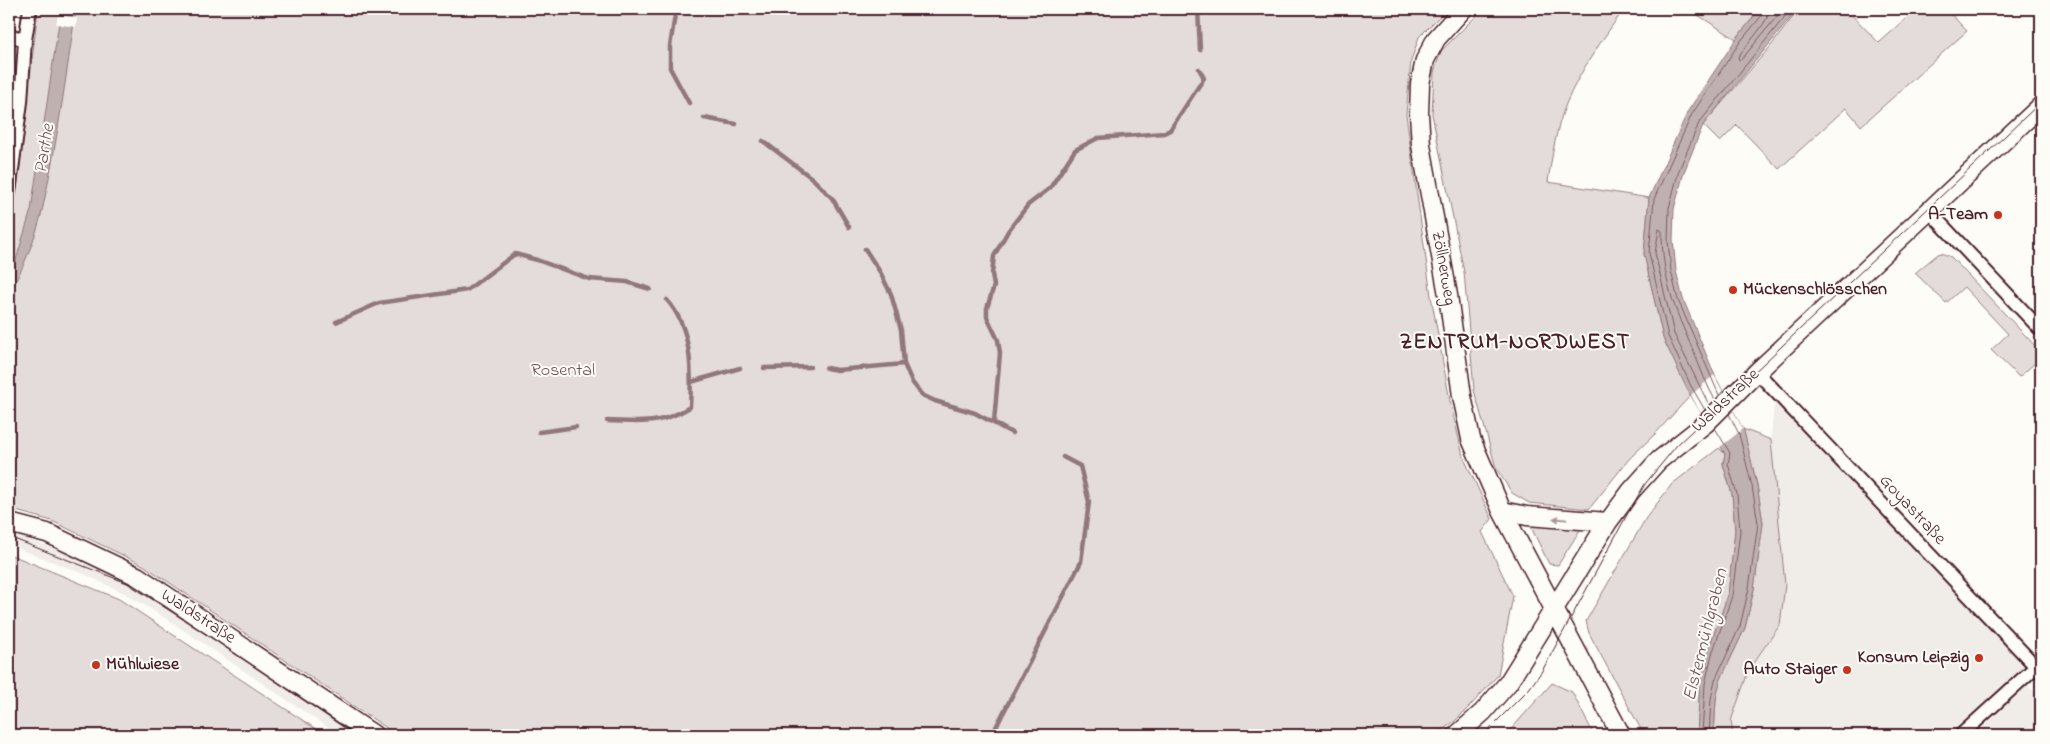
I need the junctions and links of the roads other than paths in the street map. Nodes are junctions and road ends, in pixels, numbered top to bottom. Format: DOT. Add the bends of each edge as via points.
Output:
graph roads {
  1 [pos="30,9"];
  2 [pos="1463,9"];
  3 [pos="9,35"];
  4 [pos="25,40"];
  5 [pos="9,98"];
  6 [pos="21,102"];
  7 [pos="2041,106"];
  8 [pos="9,192"];
  9 [pos="1929,211"];
  10 [pos="2041,330"];
  11 [pos="1757,372"];
  12 [pos="1502,511"];
  13 [pos="1608,522"];
  14 [pos="9,523"];
  15 [pos="1554,611"];
  16 [pos="2040,667"];
  17 [pos="374,735"];
  18 [pos="1457,735"];
  19 [pos="1621,735"];
  20 [pos="1960,735"];
  1 -- 4 [label="street"];
  2 -- 12 [label="main road, Zöllnerweg" via="1436,38 1425,60 1420,92 1421,145 1471,438"];
  3 -- 4 [label="street"];
  4 -- 6 [label="street"];
  5 -- 6 [label="street"];
  6 -- 8 [label="street"];
  7 -- 9 [label="main road, Waldstraße"];
  9 -- 10 [label="street"];
  9 -- 11 [label="main road, Waldstraße"];
  11 -- 13 [label="main road, Waldstraße" via="1706,423 1658,461"];
  11 -- 16 [label="street, Goyastraße"];
  13 -- 12 [label="main road, one-way"];
  12 -- 15 [label="main road, Zöllnerweg"];
  13 -- 15 [label="main road, Waldstraße"];
  14 -- 17 [label="main road, Waldstraße" via="47,534 137,576"];
  15 -- 18 [label="main road, Waldstraße" via="1508,683"];
  15 -- 19 [label="main road, Zöllnerweg"];
  16 -- 20 [label="street"];
}
